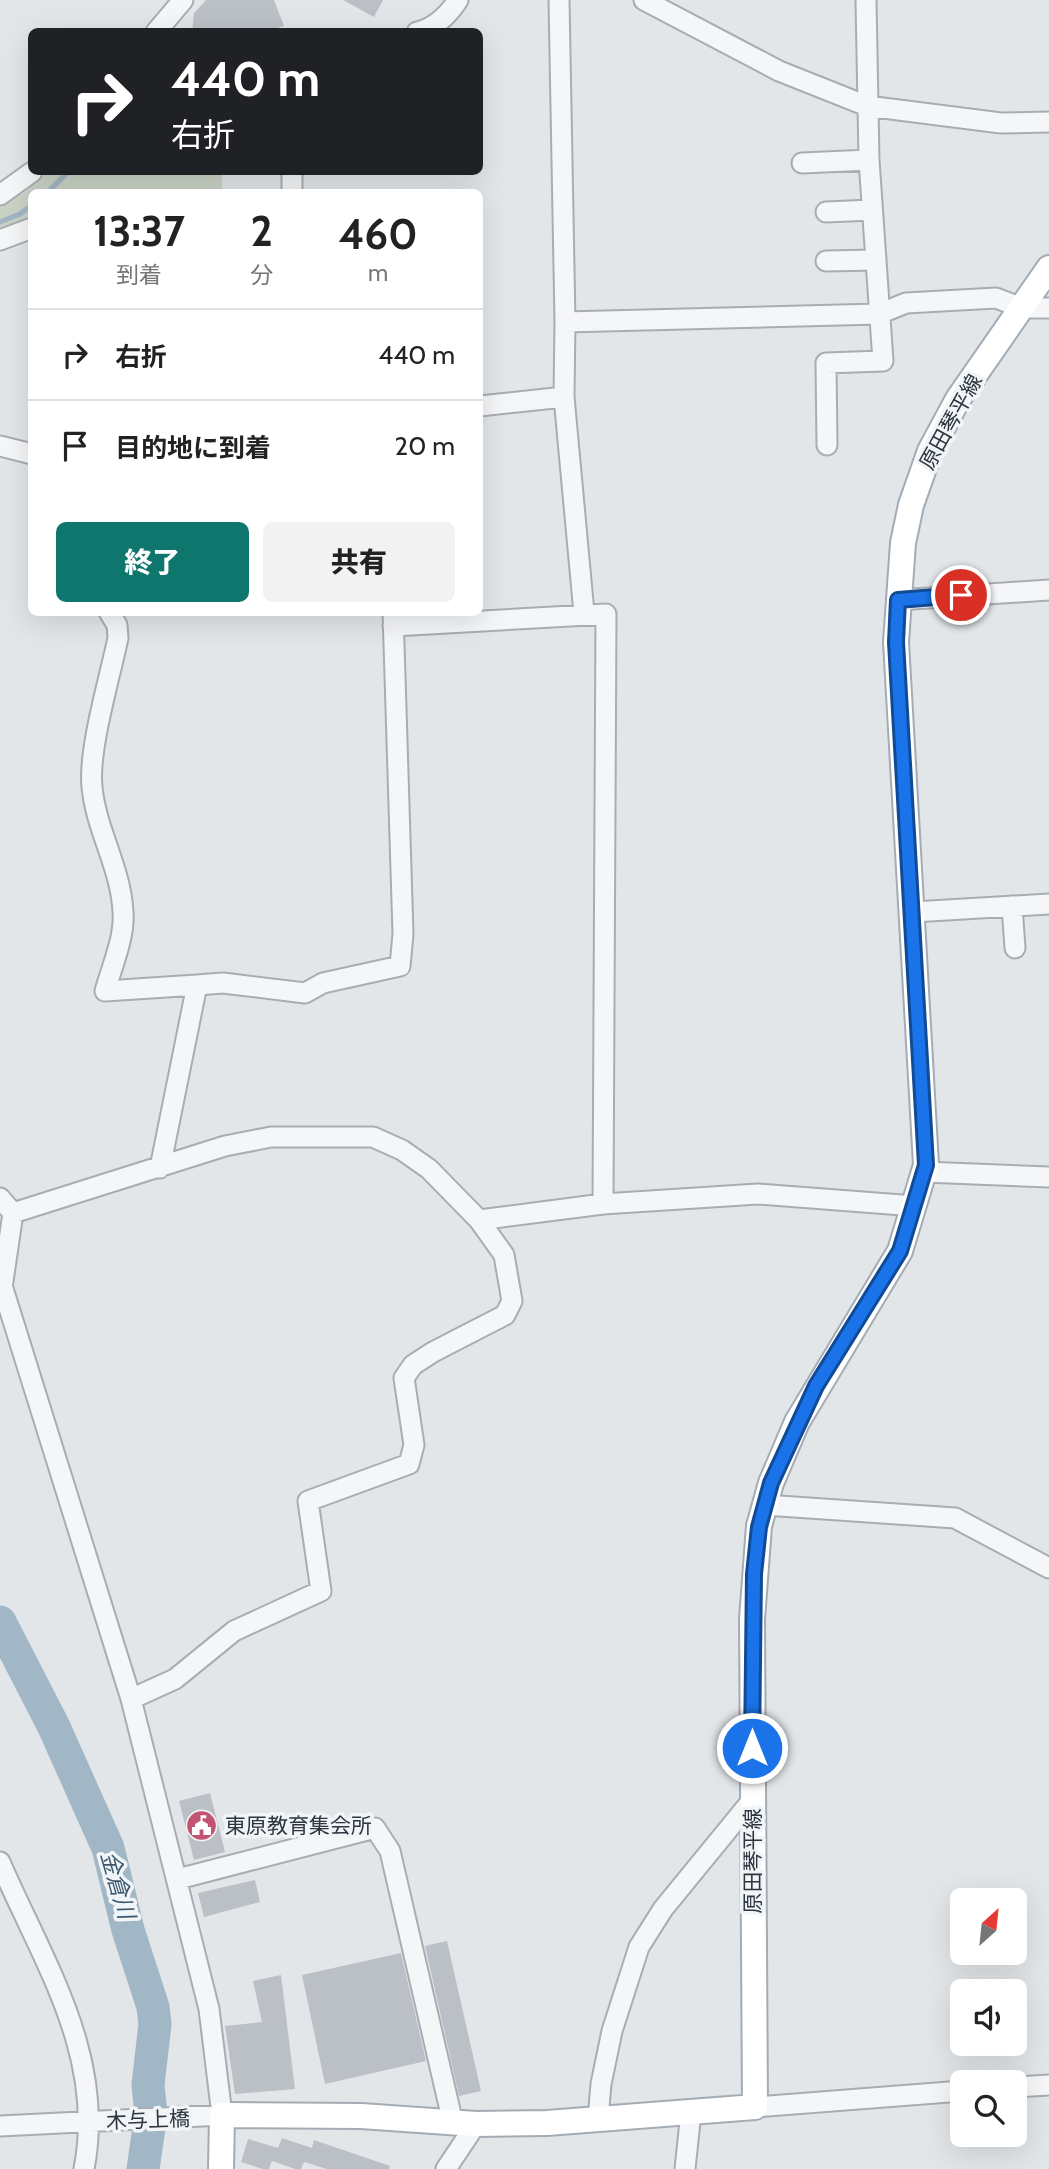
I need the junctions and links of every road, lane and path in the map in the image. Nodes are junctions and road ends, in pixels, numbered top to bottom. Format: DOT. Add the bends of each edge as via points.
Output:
graph roads {
  1 [pos="183,0"];
  2 [pos="458,0"];
  3 [pos="559,0"];
  4 [pos="643,0"];
  5 [pos="867,0"];
  6 [pos="159,28"];
  7 [pos="429,28"];
  8 [pos="867,106"];
  9 [pos="1049,122"];
  10 [pos="869,160"];
  11 [pos="802,163"];
  12 [pos="28,175"];
  13 [pos="0,195"];
  14 [pos="872,210"];
  15 [pos="826,212"];
  16 [pos="28,230"];
  17 [pos="0,240"];
  18 [pos="875,260"];
  19 [pos="826,261"];
  20 [pos="1049,268"];
  21 [pos="1022,308"];
  22 [pos="1049,308"];
  23 [pos="879,314"];
  24 [pos="565,322"];
  25 [pos="564,397"];
  26 [pos="483,406"];
  27 [pos="827,445"];
  28 [pos="0,446"];
  29 [pos="28,453"];
  30 [pos="1049,590"];
  31 [pos="898,600"];
  32 [pos="584,613"];
  33 [pos="111,616"];
  34 [pos="393,619"];
  35 [pos="1049,904"];
  36 [pos="1012,906"];
  37 [pos="913,912"];
  38 [pos="1015,948"];
  39 [pos="197,985"];
  40 [pos="160,1168"];
  41 [pos="925,1172"];
  42 [pos="1049,1177"];
  43 [pos="603,1204"];
  44 [pos="6,1206"];
  45 [pos="915,1206"];
  46 [pos="480,1220"];
  47 [pos="1,1283"];
  48 [pos="765,1505"];
  49 [pos="1049,1568"];
  50 [pos="131,1699"];
  51 [pos="753,1799"];
  52 [pos="0,1862"];
  53 [pos="178,1879"];
  54 [pos="1049,2085"];
  55 [pos="1027,2086"];
  56 [pos="950,2092"];
  57 [pos="755,2107"];
  58 [pos="691,2112"];
  59 [pos="213,2116"];
  60 [pos="598,2119"];
  61 [pos="90,2121"];
  62 [pos="464,2123"];
  63 [pos="0,2126"];
  64 [pos="84,2169"];
  65 [pos="221,2169"];
  66 [pos="446,2169"];
  67 [pos="685,2169"];
  1 -- 6 [label="street"];
  2 -- 7 [label="street"];
  3 -- 24 [label="street"];
  4 -- 8 [label="street" via="779,71"];
  5 -- 8 [label="street"];
  8 -- 9 [label="street" via="1001,123"];
  8 -- 10 [label="street"];
  10 -- 11 [label="street"];
  10 -- 14 [label="street"];
  12 -- 13 [label="street"];
  14 -- 15 [label="street"];
  14 -- 18 [label="street"];
  16 -- 17 [label="street"];
  18 -- 19 [label="street"];
  18 -- 23 [label="street"];
  20 -- 21 [label="main road, 原田琴平線"];
  21 -- 22 [label="street"];
  21 -- 23 [label="street" via="996,298 906,303"];
  21 -- 31 [label="main road, 原田琴平線" via="958,399 930,450 911,505"];
  23 -- 24 [label="street"];
  23 -- 27 [label="street" via="883,361 826,363"];
  24 -- 25 [label="street"];
  25 -- 26 [label="street"];
  25 -- 32 [label="street"];
  28 -- 29 [label="street"];
  30 -- 31 [label="street"];
  31 -- 37 [label="main road, 原田琴平線" via="896,642"];
  32 -- 34 [label="street"];
  32 -- 43 [label="street" via="606,614"];
  33 -- 39 [label="street" via="118,638 91,784 124,914 105,991"];
  34 -- 39 [label="street" via="403,934 400,966 323,983 305,993 223,983"];
  35 -- 36 [label="street"];
  36 -- 37 [label="street"];
  36 -- 38 [label="street"];
  37 -- 41 [label="main road, 原田琴平線"];
  39 -- 40 [label="street"];
  40 -- 44 [label="street"];
  40 -- 46 [label="street" via="225,1146 271,1137 373,1137 429,1169"];
  41 -- 42 [label="street"];
  41 -- 45 [label="main road, 原田琴平線"];
  43 -- 45 [label="street" via="758,1194"];
  43 -- 46 [label="street"];
  44 -- 47 [label="street"];
  45 -- 48 [label="main road, 原田琴平線" via="900,1251 797,1422"];
  46 -- 50 [label="street" via="504,1255 512,1301 505,1315 433,1352 413,1365 404,1378 414,1445 409,1464 308,1501 321,1591 234,1631 175,1679"];
  47 -- 50 [label="street"];
  48 -- 49 [label="street" via="955,1518"];
  48 -- 51 [label="main road, 原田琴平線" via="752,1619"];
  50 -- 53 [label="street"];
  51 -- 57 [label="main road, 原田琴平線"];
  51 -- 60 [label="street" via="663,1909 635,1955 612,2031"];
  52 -- 61 [label="street" via="64,2001 84,2061"];
  53 -- 59 [label="street" via="209,2009"];
  53 -- 62 [label="street" via="375,1828 390,1850"];
  54 -- 55 [label="street"];
  56 -- 57 [label="street"];
  57 -- 58 [label="main road"];
  58 -- 60 [label="main road"];
  58 -- 67 [label="street"];
  59 -- 61 [label="street, 木与上橋"];
  59 -- 62 [label="main road" via="361,2116"];
  59 -- 65 [label="main road"];
  60 -- 62 [label="main road"];
  61 -- 63 [label="street, 木与上橋"];
  61 -- 64 [label="street"];
  62 -- 66 [label="street"];
}
